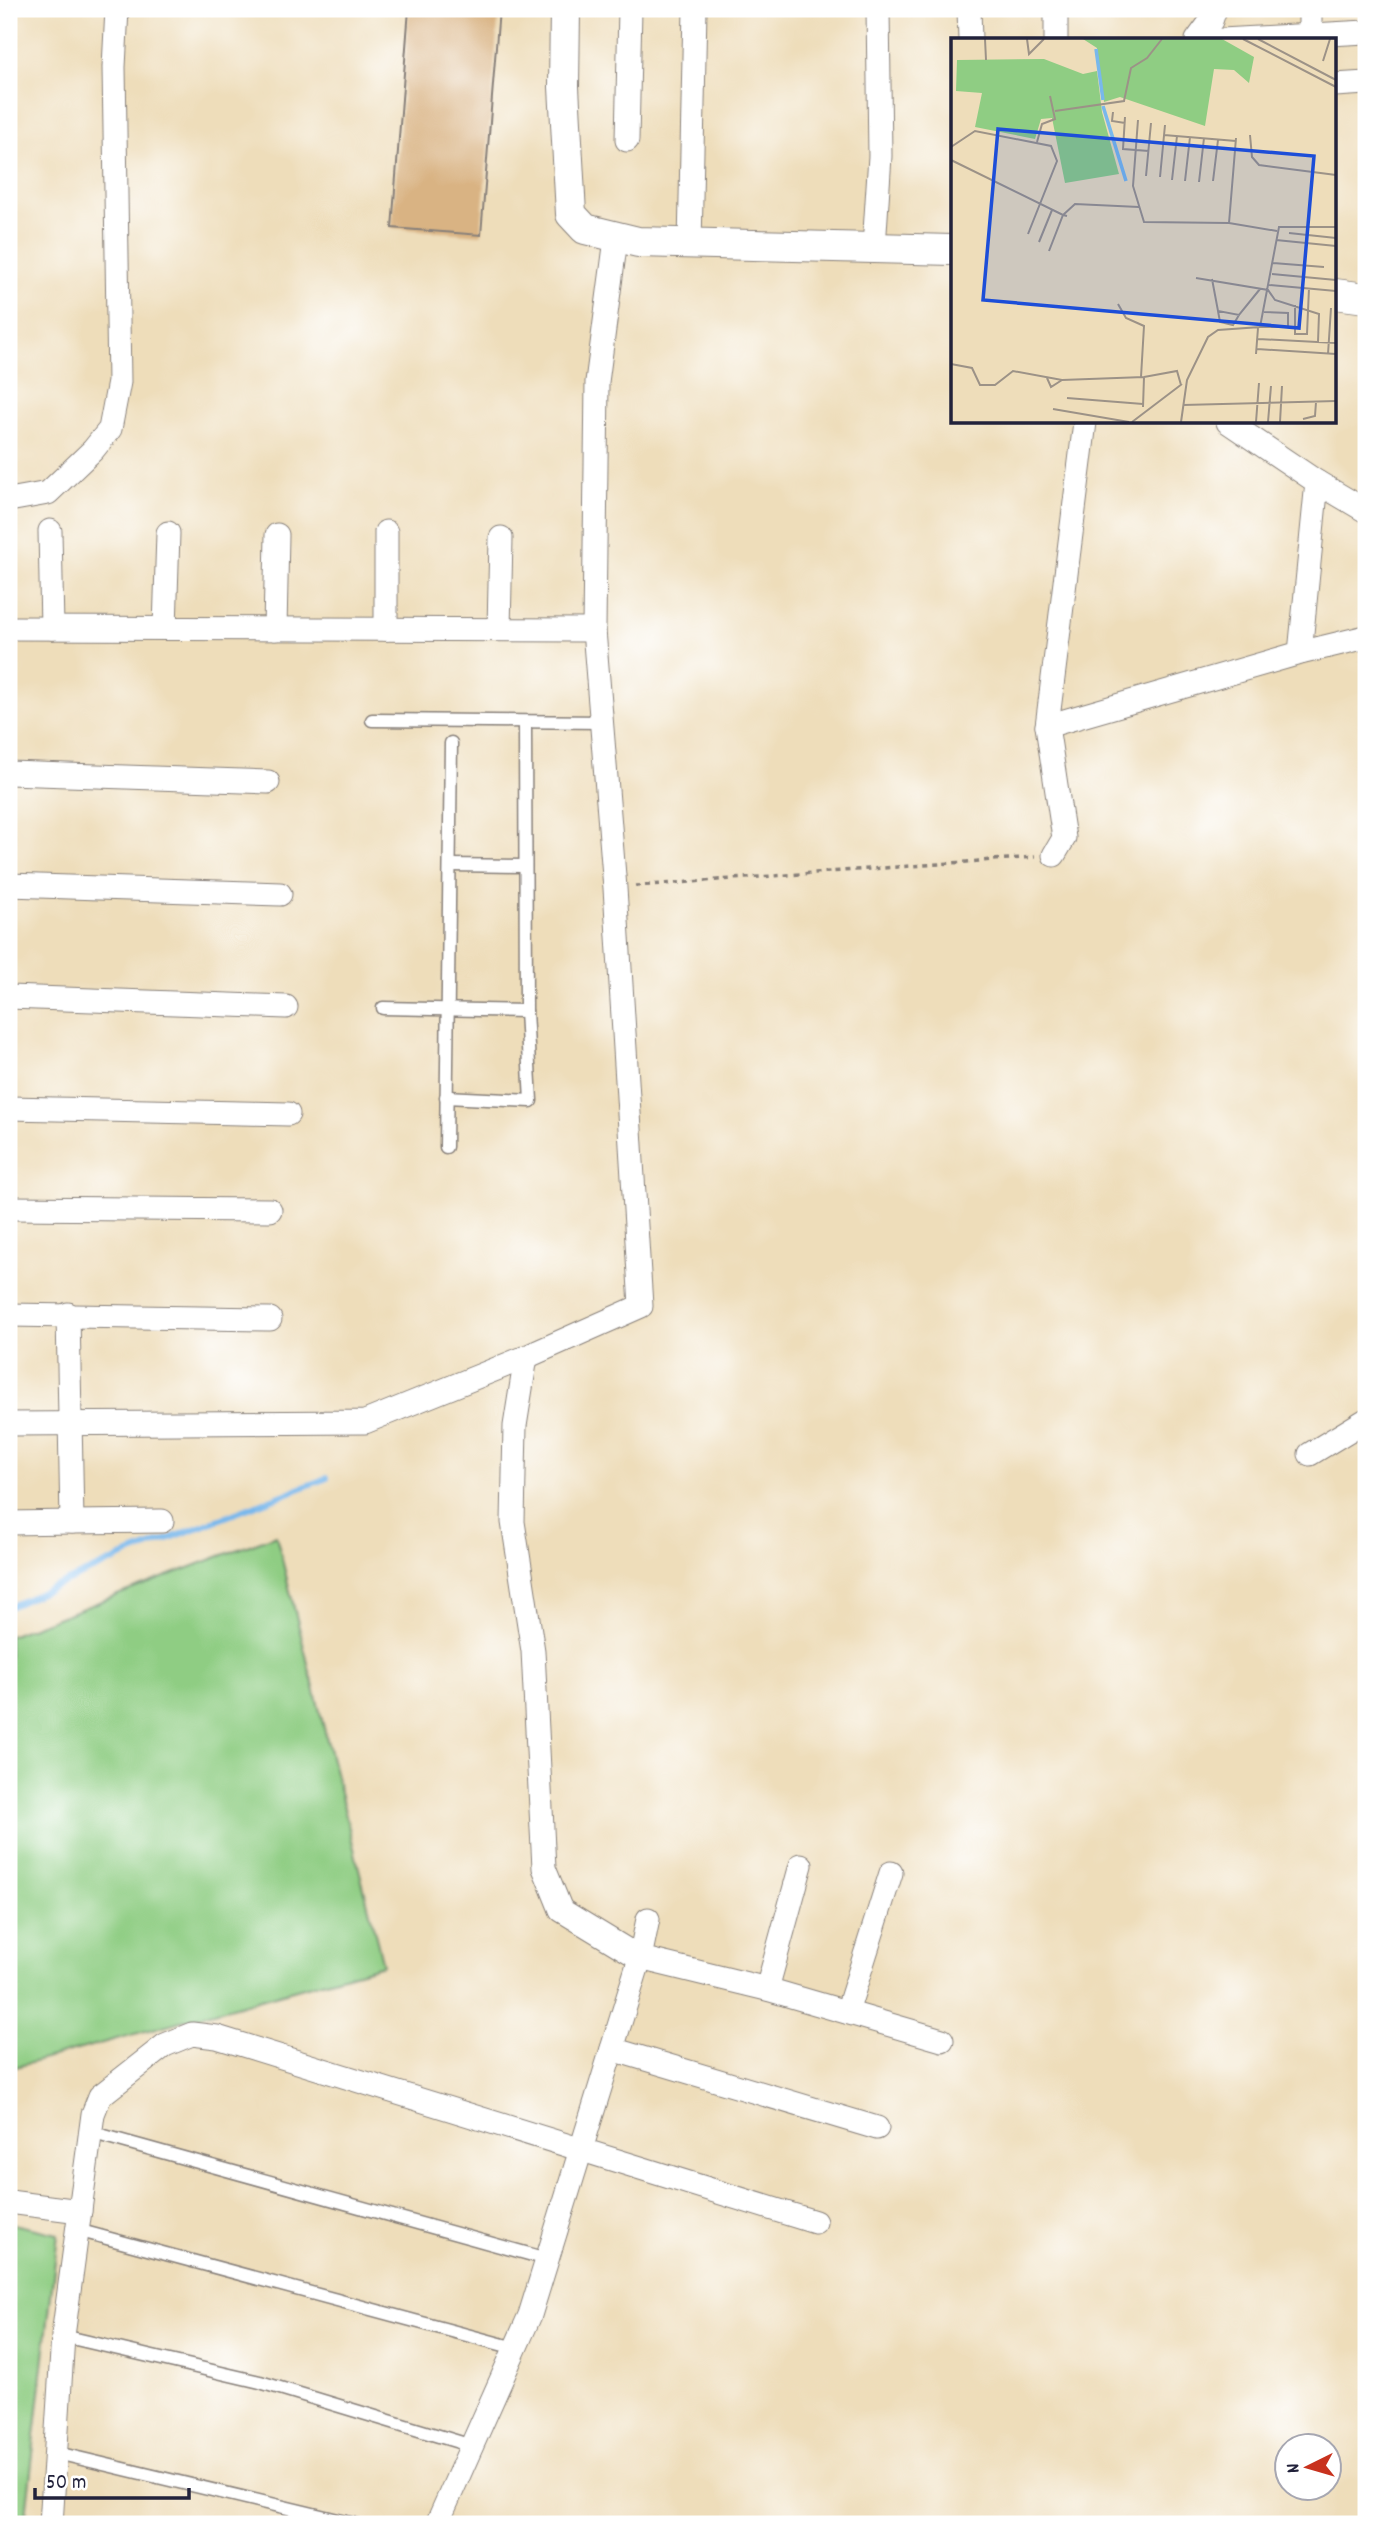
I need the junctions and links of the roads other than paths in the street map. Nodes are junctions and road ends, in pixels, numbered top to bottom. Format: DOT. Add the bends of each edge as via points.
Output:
graph roads {
  1 [pos="117,9"];
  2 [pos="565,9"];
  3 [pos="630,9"];
  4 [pos="695,9"];
  5 [pos="878,9"];
  6 [pos="969,9"];
  7 [pos="1056,9"];
  8 [pos="1214,9"];
  9 [pos="1310,9"];
  10 [pos="1366,32"];
  11 [pos="1310,36"];
  12 [pos="970,38"];
  13 [pos="1056,38"];
  14 [pos="1198,38"];
  15 [pos="1266,38"];
  16 [pos="1366,83"];
  17 [pos="1336,85"];
  18 [pos="627,140"];
  19 [pos="616,239"];
  20 [pos="690,245"];
  21 [pos="874,247"];
  22 [pos="951,250"];
  23 [pos="1336,294"];
  24 [pos="1366,298"];
  25 [pos="1085,424"];
  26 [pos="1231,424"];
  27 [pos="1317,482"];
  28 [pos="9,500"];
  29 [pos="1366,511"];
  30 [pos="50,531"];
  31 [pos="386,532"];
  32 [pos="168,533"];
  33 [pos="277,535"];
  34 [pos="502,538"];
  35 [pos="9,628"];
  36 [pos="52,628"];
  37 [pos="165,628"];
  38 [pos="275,629"];
  39 [pos="386,629"];
  40 [pos="499,629"];
  41 [pos="594,630"];
  42 [pos="1366,637"];
  43 [pos="1300,653"];
  44 [pos="372,720"];
  45 [pos="525,722"];
  46 [pos="604,722"];
  47 [pos="1047,726"];
  48 [pos="451,743"];
  49 [pos="9,773"];
  50 [pos="268,782"];
  51 [pos="1054,855"];
  52 [pos="451,864"];
  53 [pos="526,866"];
  54 [pos="9,885"];
  55 [pos="280,894"];
  56 [pos="9,997"];
  57 [pos="286,1007"];
  58 [pos="383,1009"];
  59 [pos="448,1009"];
  60 [pos="526,1011"];
  61 [pos="446,1097"];
  62 [pos="9,1108"];
  63 [pos="288,1114"];
  64 [pos="446,1147"];
  65 [pos="9,1209"];
  66 [pos="270,1210"];
  67 [pos="68,1314"];
  68 [pos="9,1315"];
  69 [pos="270,1319"];
  70 [pos="526,1357"];
  71 [pos="1366,1420"];
  72 [pos="70,1423"];
  73 [pos="9,1424"];
  74 [pos="1310,1454"];
  75 [pos="162,1521"];
  76 [pos="72,1522"];
  77 [pos="9,1523"];
  78 [pos="801,1865"];
  79 [pos="891,1873"];
  80 [pos="648,1919"];
  81 [pos="640,1958"];
  82 [pos="767,1989"];
  83 [pos="847,2012"];
  84 [pos="942,2040"];
  85 [pos="612,2049"];
  86 [pos="877,2127"];
  87 [pos="90,2132"];
  88 [pos="581,2149"];
  89 [pos="9,2202"];
  90 [pos="79,2220"];
  91 [pos="815,2222"];
  92 [pos="547,2259"];
  93 [pos="63,2336"];
  94 [pos="515,2348"];
  95 [pos="472,2446"];
  96 [pos="57,2453"];
  97 [pos="51,2524"];
  98 [pos="355,2524"];
  99 [pos="438,2524"];
  1 -- 28 [label="street" via="119,382 110,429 48,493"];
  2 -- 19 [label="street" via="564,112 571,214 585,229"];
  3 -- 18 [label="street"];
  4 -- 20 [label="street"];
  5 -- 21 [label="street" via="880,156"];
  6 -- 12 [label="street"];
  7 -- 13 [label="street"];
  8 -- 14 [label="street"];
  9 -- 11 [label="street"];
  10 -- 11 [label="street"];
  11 -- 15 [label="street"];
  16 -- 17 [label="street"];
  19 -- 20 [label="street"];
  19 -- 41 [label="street" via="597,382"];
  20 -- 21 [label="street"];
  21 -- 22 [label="street"];
  23 -- 24 [label="street"];
  25 -- 47 [label="street"];
  26 -- 27 [label="street"];
  27 -- 29 [label="street"];
  27 -- 43 [label="street"];
  30 -- 36 [label="street"];
  31 -- 39 [label="street"];
  32 -- 37 [label="street"];
  33 -- 38 [label="street"];
  34 -- 40 [label="street"];
  35 -- 36 [label="street"];
  36 -- 37 [label="street"];
  37 -- 38 [label="street"];
  38 -- 39 [label="street"];
  39 -- 40 [label="street"];
  40 -- 41 [label="street"];
  41 -- 46 [label="street"];
  42 -- 43 [label="street"];
  43 -- 47 [label="street"];
  44 -- 45 [label="lane"];
  45 -- 46 [label="lane"];
  45 -- 53 [label="lane"];
  46 -- 70 [label="street" via="641,1306"];
  47 -- 51 [label="street" via="1064,838"];
  48 -- 52 [label="lane"];
  49 -- 50 [label="street"];
  52 -- 53 [label="lane"];
  52 -- 59 [label="lane"];
  53 -- 60 [label="lane"];
  54 -- 55 [label="street"];
  56 -- 57 [label="street"];
  58 -- 59 [label="lane"];
  59 -- 60 [label="lane"];
  59 -- 61 [label="lane"];
  60 -- 61 [label="lane" via="531,1101"];
  61 -- 64 [label="lane"];
  62 -- 63 [label="street"];
  65 -- 66 [label="street"];
  67 -- 68 [label="street"];
  67 -- 69 [label="street"];
  67 -- 72 [label="street"];
  70 -- 72 [label="street" via="365,1422"];
  70 -- 81 [label="street" via="515,1426 513,1522 533,1651 544,1868 561,1910"];
  71 -- 74 [label="street"];
  72 -- 73 [label="street"];
  72 -- 76 [label="street"];
  75 -- 76 [label="street"];
  76 -- 77 [label="street"];
  78 -- 82 [label="street"];
  79 -- 83 [label="street"];
  80 -- 81 [label="street"];
  81 -- 82 [label="street"];
  81 -- 85 [label="street"];
  82 -- 83 [label="street"];
  83 -- 84 [label="street"];
  85 -- 86 [label="street"];
  85 -- 88 [label="street"];
  87 -- 88 [label="street" via="100,2096 165,2045 192,2034 217,2037"];
  87 -- 90 [label="street"];
  87 -- 92 [label="lane"];
  88 -- 91 [label="street"];
  88 -- 92 [label="street"];
  89 -- 90 [label="street"];
  90 -- 93 [label="street"];
  90 -- 94 [label="lane"];
  92 -- 94 [label="street"];
  93 -- 95 [label="lane" via="260,2382"];
  93 -- 96 [label="street"];
  94 -- 95 [label="street"];
  95 -- 99 [label="street"];
  96 -- 97 [label="street"];
  96 -- 98 [label="lane"];
}
